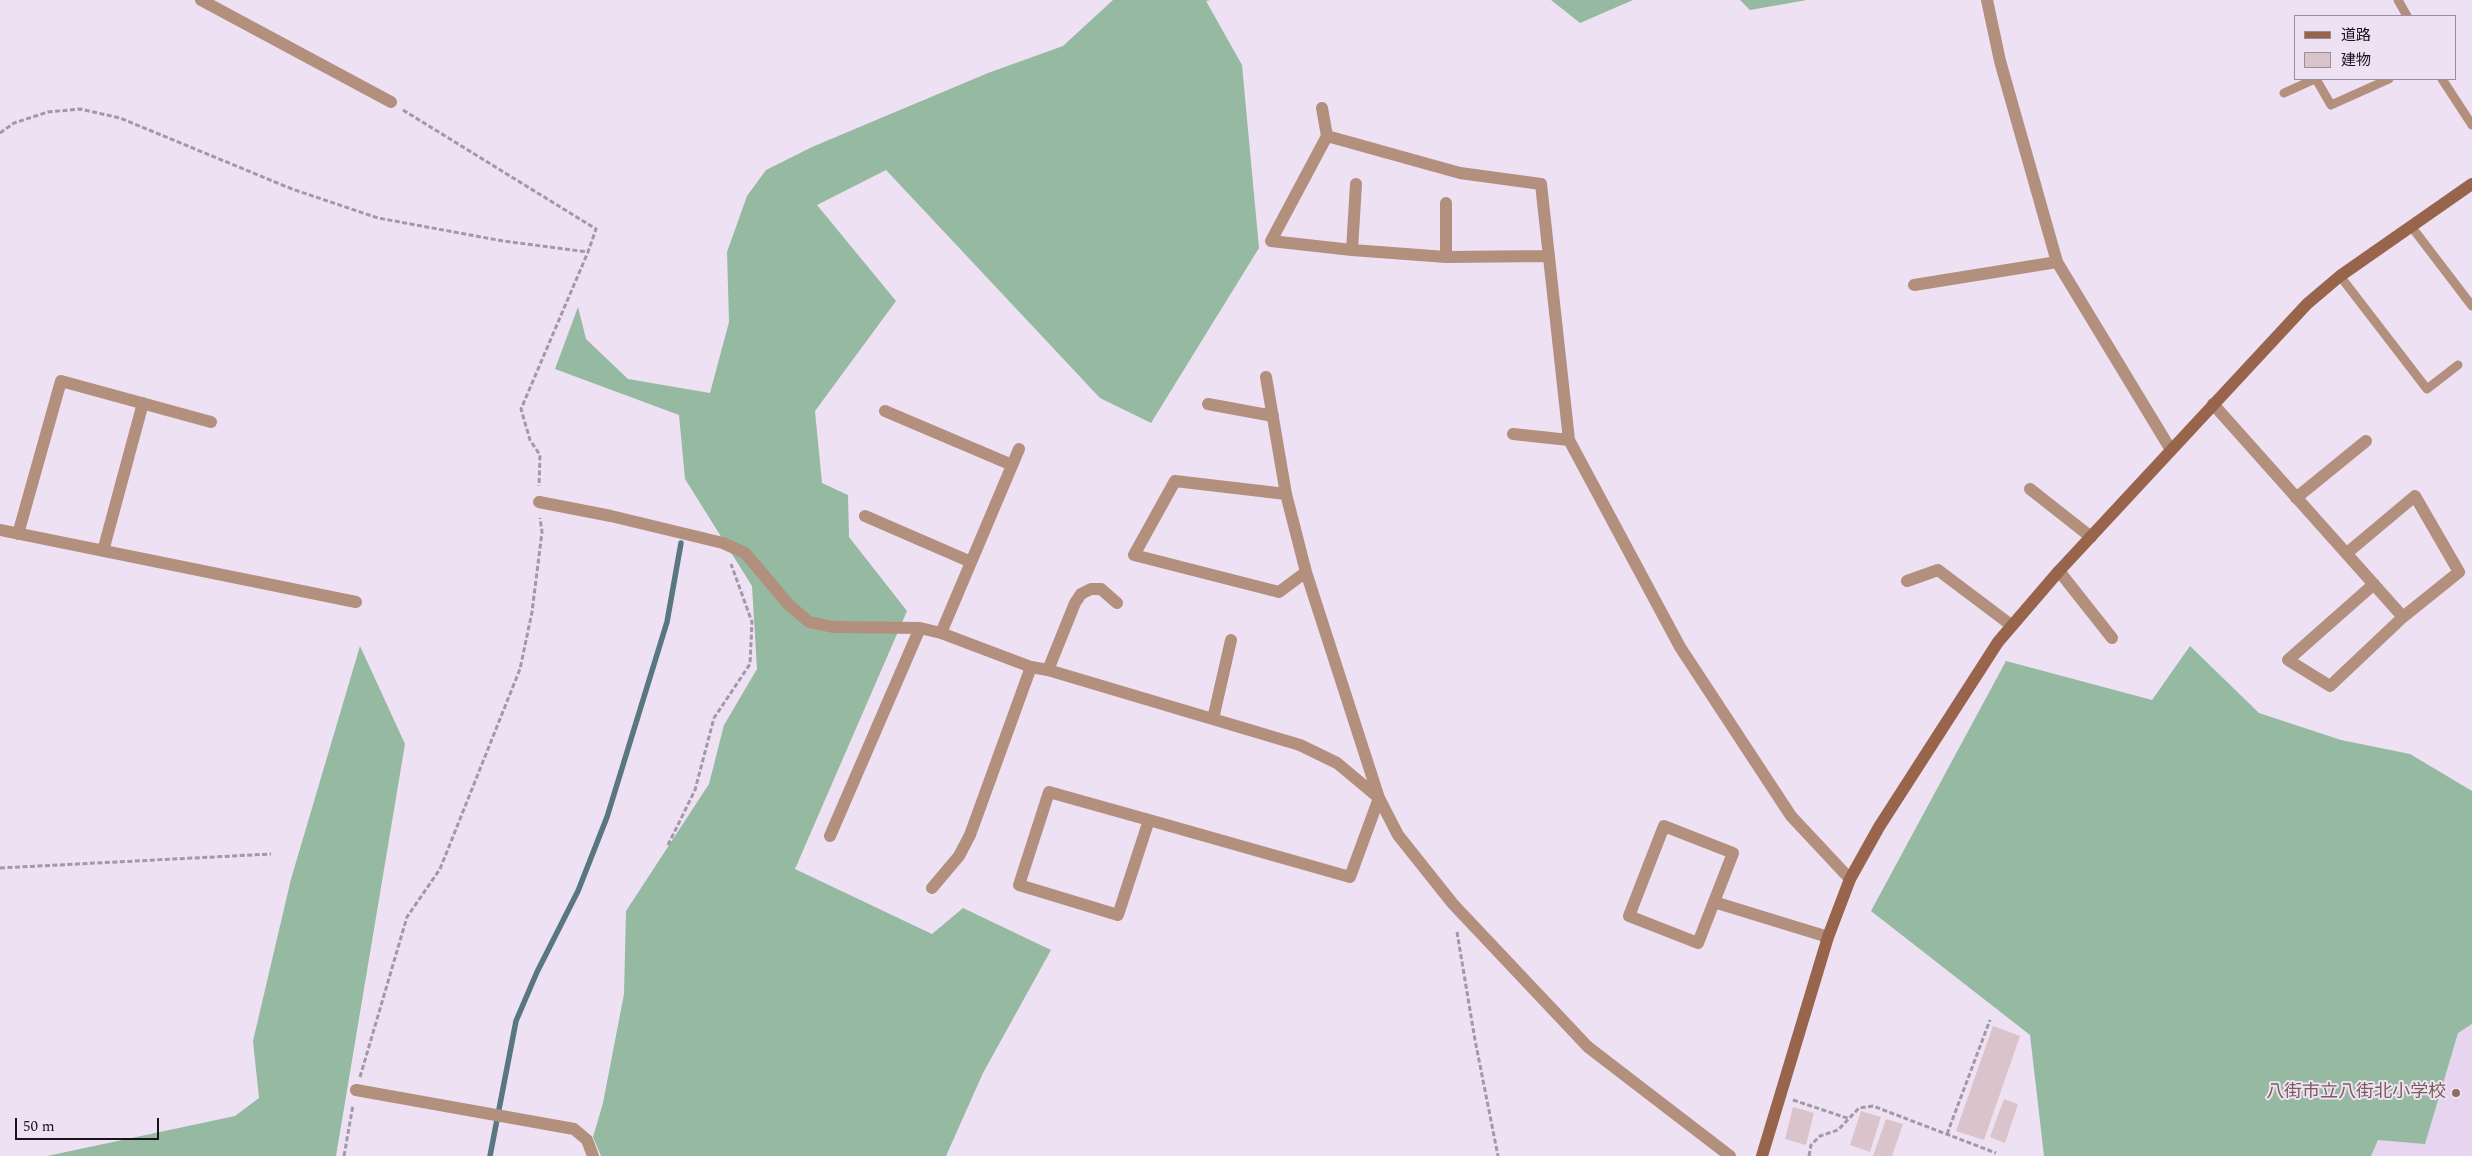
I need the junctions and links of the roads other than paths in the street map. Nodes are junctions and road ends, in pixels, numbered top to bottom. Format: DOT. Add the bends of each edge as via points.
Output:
graph roads {
  1 [pos="202,0"];
  2 [pos="1987,0"];
  3 [pos="2398,0"];
  4 [pos="2406,15"];
  5 [pos="2313,80"];
  6 [pos="2316,80"];
  7 [pos="2387,80"];
  8 [pos="2443,80"];
  9 [pos="2284,93"];
  10 [pos="390,102"];
  11 [pos="1322,108"];
  12 [pos="2472,125"];
  13 [pos="1327,136"];
  14 [pos="1356,184"];
  15 [pos="2472,184"];
  16 [pos="1446,203"];
  17 [pos="2411,226"];
  18 [pos="1352,250"];
  19 [pos="1548,256"];
  20 [pos="1446,257"];
  21 [pos="2057,262"];
  22 [pos="2340,276"];
  23 [pos="1914,286"];
  24 [pos="2472,306"];
  25 [pos="2458,364"];
  26 [pos="1266,377"];
  27 [pos="143,403"];
  28 [pos="1208,404"];
  29 [pos="2213,404"];
  30 [pos="885,411"];
  31 [pos="1272,416"];
  32 [pos="211,422"];
  33 [pos="1513,434"];
  34 [pos="1569,440"];
  35 [pos="2366,441"];
  36 [pos="1019,449"];
  37 [pos="2171,450"];
  38 [pos="1012,465"];
  39 [pos="2030,489"];
  40 [pos="1286,494"];
  41 [pos="2296,498"];
  42 [pos="539,502"];
  43 [pos="865,516"];
  44 [pos="0,530"];
  45 [pos="18,534"];
  46 [pos="2091,538"];
  47 [pos="103,551"];
  48 [pos="2347,554"];
  49 [pos="971,562"];
  50 [pos="2059,571"];
  51 [pos="1306,572"];
  52 [pos="1907,581"];
  53 [pos="2374,584"];
  54 [pos="356,602"];
  55 [pos="1117,603"];
  56 [pos="2403,618"];
  57 [pos="2011,625"];
  58 [pos="920,628"];
  59 [pos="941,633"];
  60 [pos="2112,638"];
  61 [pos="1232,640"];
  62 [pos="1031,667"];
  63 [pos="1048,670"];
  64 [pos="1213,719"];
  65 [pos="1379,798"];
  66 [pos="1150,820"];
  67 [pos="830,836"];
  68 [pos="1850,878"];
  69 [pos="932,888"];
  70 [pos="1714,902"];
  71 [pos="1828,937"];
  72 [pos="356,1090"];
  73 [pos="593,1156"];
  74 [pos="1730,1156"];
  75 [pos="1762,1156"];
  1 -- 10 [label="street"];
  2 -- 21 [label="street" via="2000,61"];
  3 -- 4 [label="lane"];
  5 -- 9 [label="lane"];
  6 -- 7 [label="lane" via="2331,105"];
  8 -- 12 [label="lane"];
  11 -- 13 [label="street"];
  13 -- 18 [label="street" via="1271,240"];
  13 -- 19 [label="street" via="1460,173 1541,184"];
  14 -- 18 [label="street"];
  15 -- 17 [label="street"];
  16 -- 20 [label="street"];
  17 -- 22 [label="street"];
  17 -- 24 [label="lane"];
  18 -- 20 [label="street"];
  19 -- 20 [label="street"];
  19 -- 34 [label="street"];
  21 -- 23 [label="street"];
  21 -- 37 [label="street"];
  22 -- 25 [label="lane" via="2427,389"];
  22 -- 29 [label="street" via="2307,304"];
  26 -- 31 [label="street"];
  27 -- 32 [label="street"];
  27 -- 45 [label="street" via="61,381"];
  27 -- 47 [label="street"];
  28 -- 31 [label="street"];
  29 -- 37 [label="street"];
  29 -- 41 [label="street"];
  30 -- 38 [label="street"];
  31 -- 40 [label="street"];
  33 -- 34 [label="street"];
  34 -- 68 [label="street" via="1680,647 1792,816"];
  35 -- 41 [label="street"];
  36 -- 38 [label="street"];
  37 -- 46 [label="street"];
  38 -- 49 [label="street"];
  39 -- 46 [label="street"];
  40 -- 51 [label="street"];
  40 -- 51 [label="street" via="1175,481 1134,555 1279,592"];
  41 -- 48 [label="street"];
  42 -- 58 [label="street" via="723,543 744,553 789,605 809,622 833,627"];
  43 -- 49 [label="street"];
  44 -- 45 [label="street"];
  45 -- 47 [label="street"];
  46 -- 50 [label="street"];
  47 -- 54 [label="street"];
  48 -- 53 [label="street"];
  48 -- 56 [label="street" via="2415,496 2459,572"];
  49 -- 59 [label="street"];
  50 -- 57 [label="street"];
  50 -- 60 [label="street"];
  51 -- 65 [label="street"];
  52 -- 57 [label="street" via="1938,570"];
  53 -- 56 [label="street"];
  53 -- 56 [label="street" via="2288,660 2330,686"];
  55 -- 63 [label="street" via="1102,589 1091,589 1081,594"];
  57 -- 68 [label="street" via="1879,826"];
  58 -- 59 [label="street"];
  58 -- 67 [label="street"];
  59 -- 62 [label="street"];
  61 -- 64 [label="street"];
  62 -- 63 [label="street"];
  62 -- 69 [label="street" via="970,835 959,856"];
  63 -- 64 [label="street"];
  64 -- 65 [label="street" via="1300,745 1337,763"];
  65 -- 66 [label="street" via="1350,877"];
  65 -- 74 [label="street" via="1398,835 1453,904 1588,1047"];
  66 -- 66 [label="street" via="1049,792 1020,885 1118,915"];
  68 -- 71 [label="street"];
  70 -- 70 [label="street" via="1698,943 1629,916 1664,826 1733,853"];
  70 -- 71 [label="street"];
  71 -- 75 [label="street"];
  72 -- 73 [label="street" via="574,1129 586,1140"];
}
